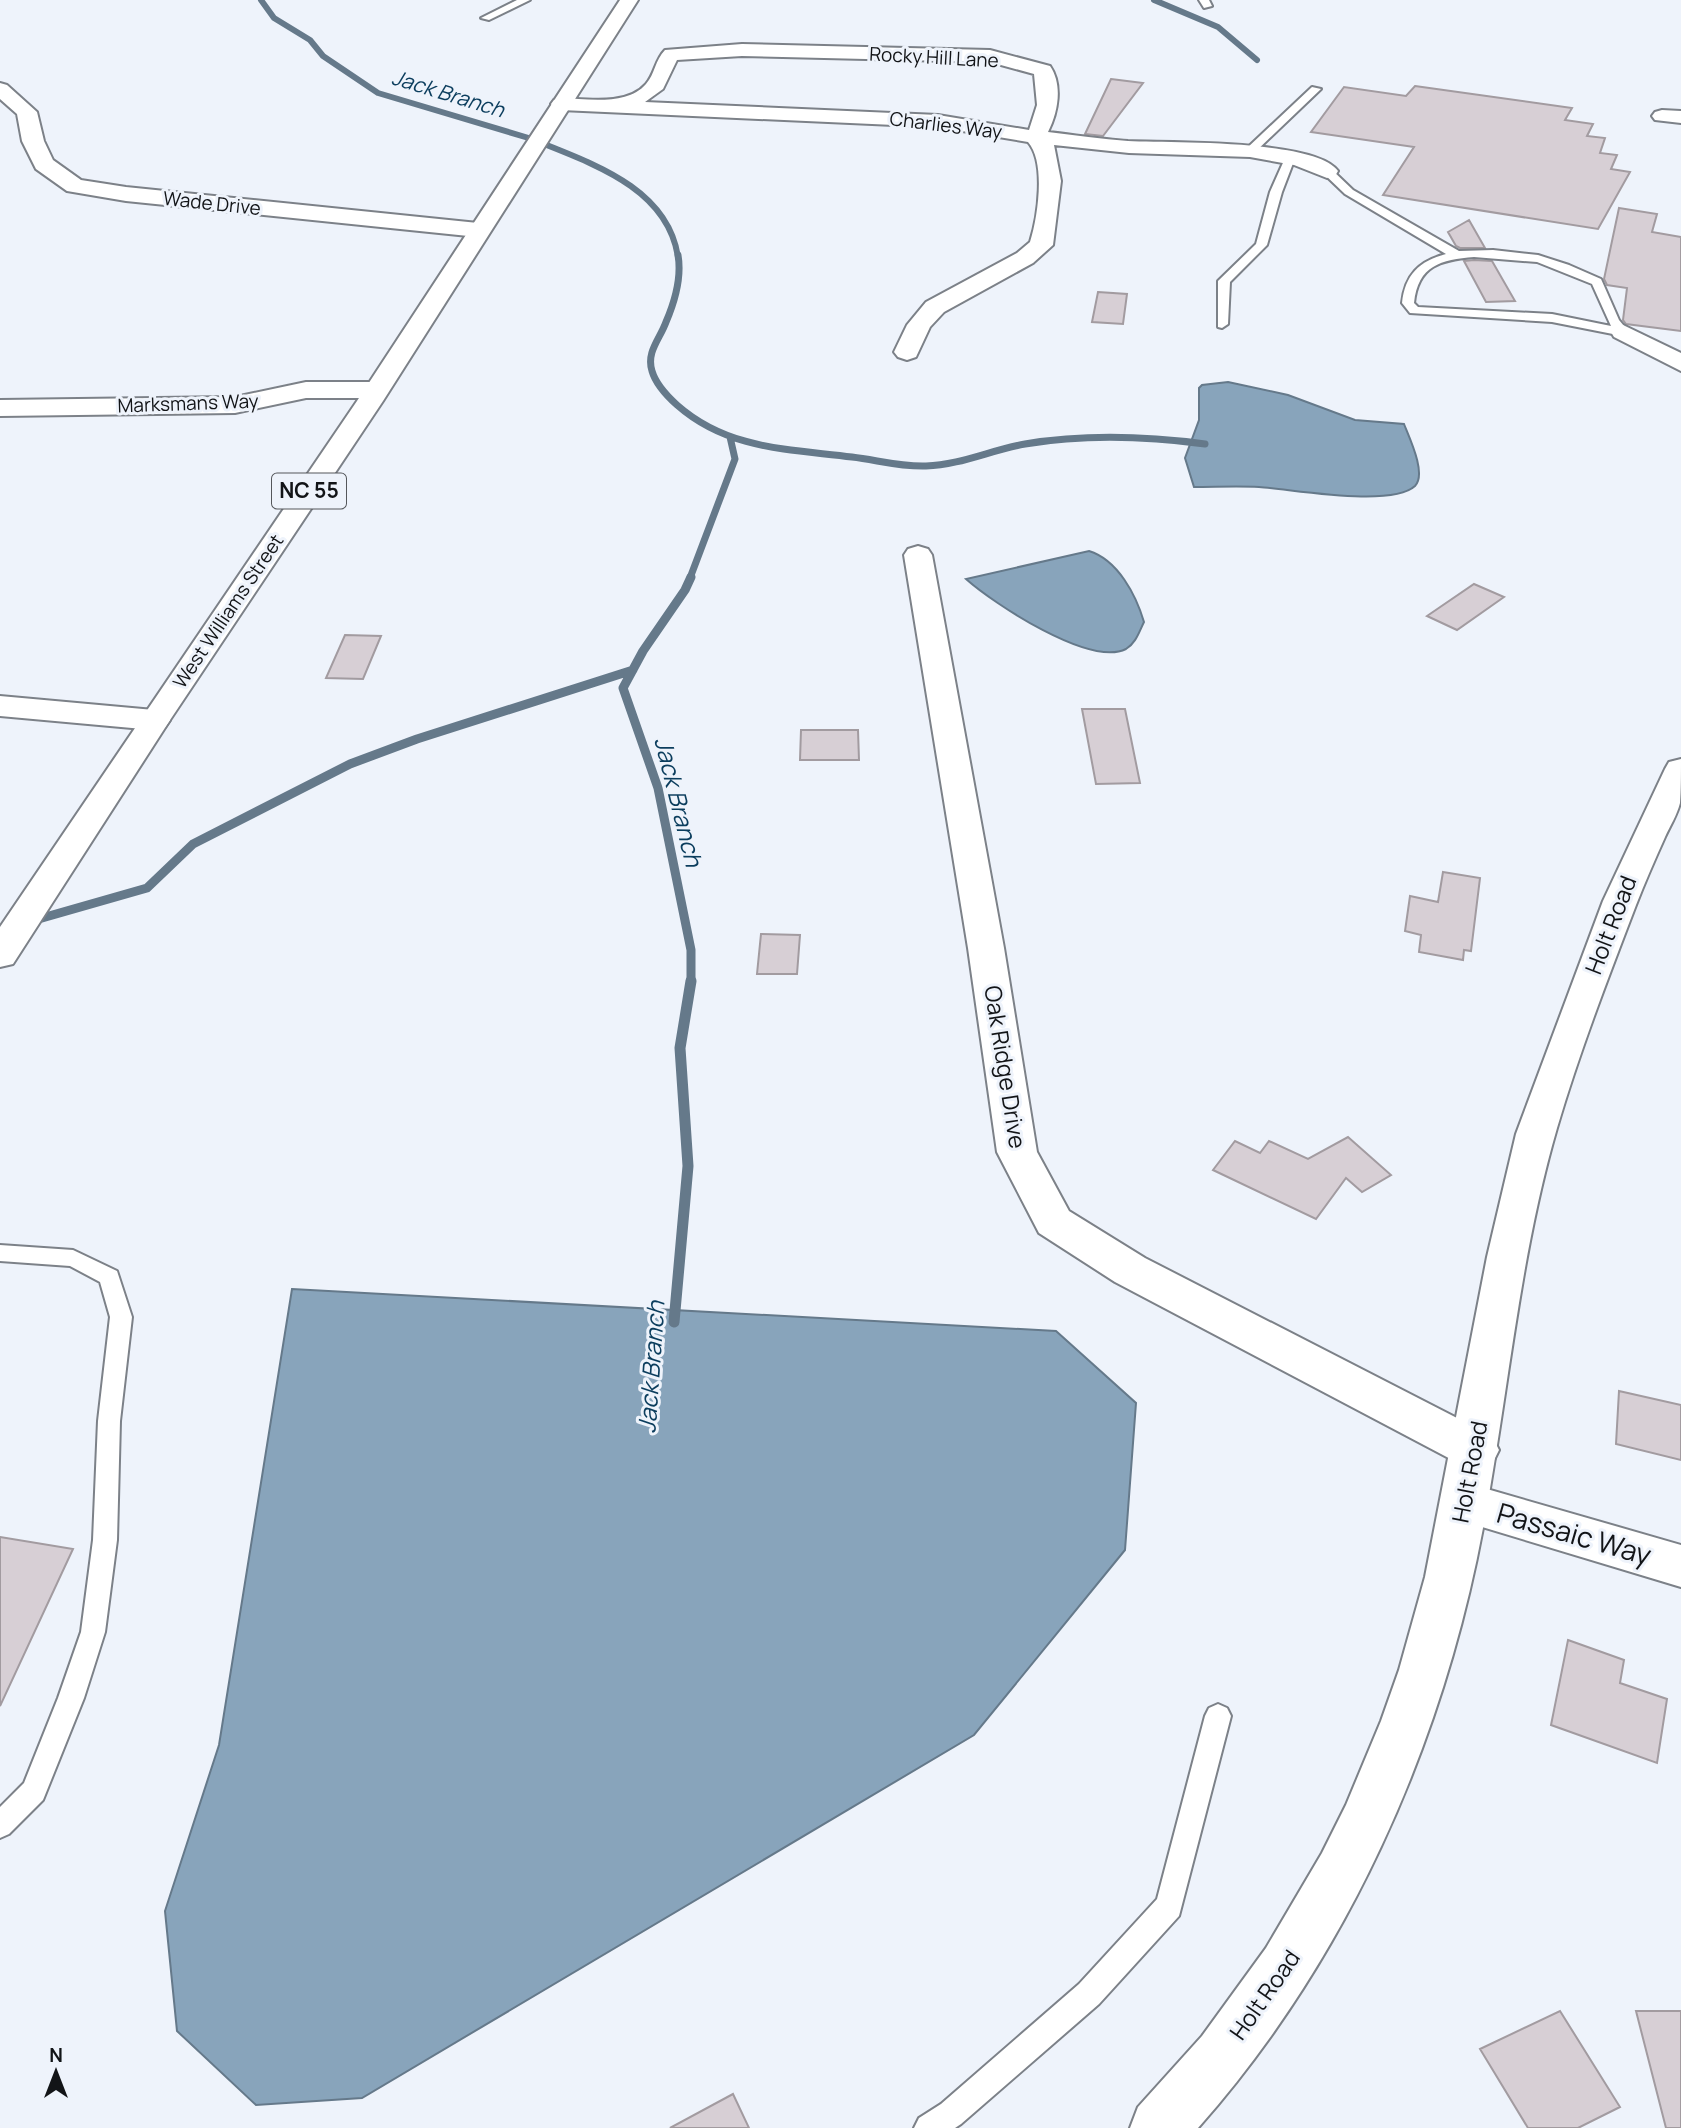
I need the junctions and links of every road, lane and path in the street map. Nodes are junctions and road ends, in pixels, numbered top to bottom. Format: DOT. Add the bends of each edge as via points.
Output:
graph roads {
  1 [pos="525,0"];
  2 [pos="629,0"];
  3 [pos="486,18"];
  4 [pos="0,89"];
  5 [pos="1316,89"];
  6 [pos="561,104"];
  7 [pos="614,105"];
  8 [pos="1035,137"];
  9 [pos="1250,150"];
  10 [pos="1290,158"];
  11 [pos="1327,171"];
  12 [pos="478,230"];
  13 [pos="1455,254"];
  14 [pos="1222,324"];
  15 [pos="1623,331"];
  16 [pos="907,352"];
  17 [pos="1681,363"];
  18 [pos="375,390"];
  19 [pos="0,408"];
  20 [pos="918,555"];
  21 [pos="0,706"];
  22 [pos="154,720"];
  23 [pos="1681,769"];
  24 [pos="0,955"];
  25 [pos="0,1253"];
  26 [pos="1476,1450"];
  27 [pos="1466,1503"];
  28 [pos="1681,1566"];
  29 [pos="1218,1716"];
  30 [pos="0,1825"];
  31 [pos="929,2128"];
  32 [pos="1159,2128"];
  1 -- 3 [label="lane"];
  2 -- 6 [label="street, NC 55"];
  4 -- 12 [label="street, Wade Drive" via="27,112 44,164 75,187"];
  5 -- 9 [label="lane"];
  6 -- 7 [label="street, Charlies Way"];
  6 -- 12 [label="street, NC 55"];
  7 -- 8 [label="street, Charlies Way" via="938,121"];
  7 -- 8 [label="street, Rocky Hill Lane" via="656,85 671,54 742,50 990,57 1044,70 1049,101"];
  8 -- 9 [label="street, Charlies Way"];
  8 -- 16 [label="street" via="1046,149 1050,181 1041,244 1025,258 934,307 919,325"];
  9 -- 10 [label="street, Charlies Way"];
  10 -- 11 [label="street, Charlies Way"];
  10 -- 14 [label="lane" via="1261,245 1224,281"];
  11 -- 13 [label="lane" via="1357,197"];
  12 -- 18 [label="street, West Williams Street / NC 55"];
  13 -- 15 [label="lane" via="1535,256 1564,265 1597,282 1613,321"];
  13 -- 15 [label="lane" via="1428,263 1410,280 1408,303 1414,310 1552,318"];
  15 -- 17 [label="street"];
  18 -- 19 [label="street, Marksmans Way" via="306,390 235,405"];
  18 -- 22 [label="street, West Williams Street / NC 55"];
  20 -- 26 [label="street, Oak Ridge Drive" via="1017,1152 1054,1222 1130,1270"];
  21 -- 22 [label="street"];
  22 -- 24 [label="street, West Williams Street / NC 55"];
  23 -- 26 [label="street, Holt Road" via="1634,864 1603,942 1532,1144 1500,1296"];
  25 -- 30 [label="lane" via="74,1258 109,1277 121,1317 109,1421 105,1539 93,1632 34,1791"];
  26 -- 27 [label="street, Holt Road"];
  27 -- 28 [label="street, Passaic Way"];
  27 -- 32 [label="street, Holt Road" via="1424,1670 1375,1801 1349,1855 1297,1950 1224,2054"];
  29 -- 31 [label="lane" via="1169,1906 1089,1994"];
}
